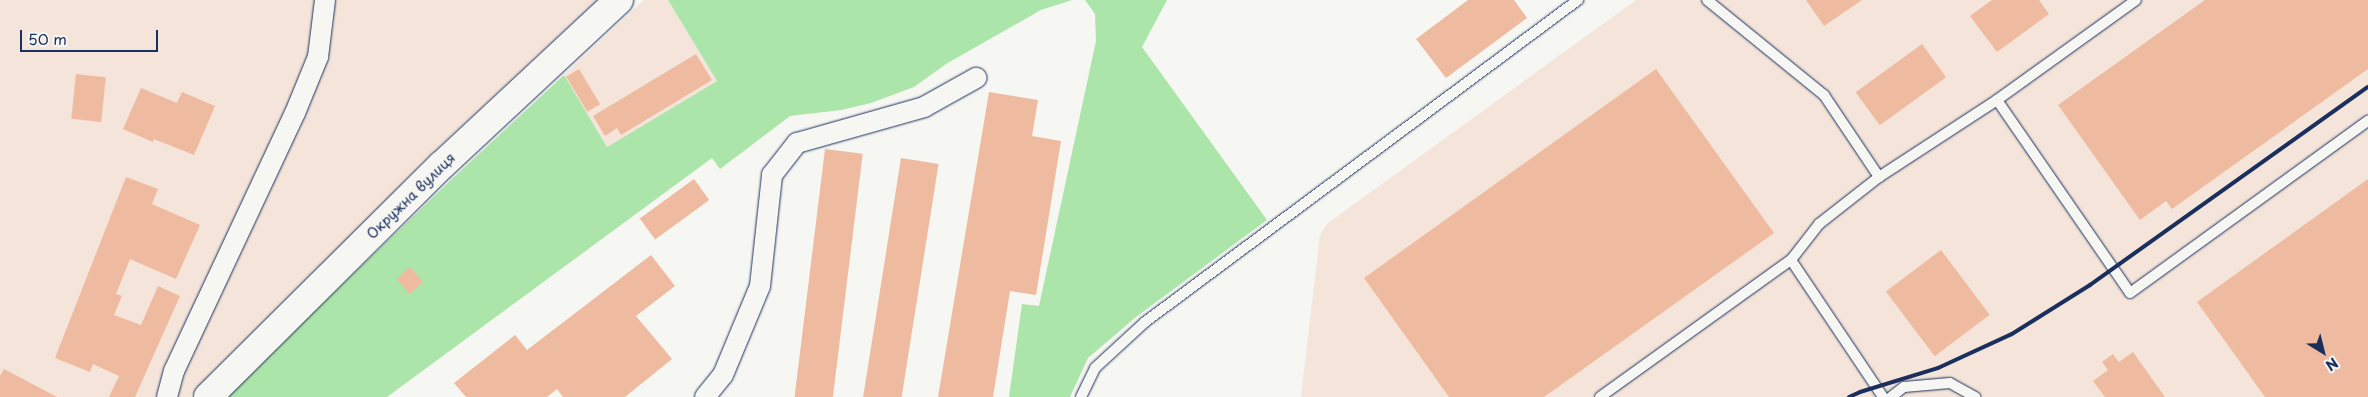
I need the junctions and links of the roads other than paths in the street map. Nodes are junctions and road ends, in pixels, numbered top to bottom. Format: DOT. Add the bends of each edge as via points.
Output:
graph roads {
  1 [pos="325,0"];
  2 [pos="619,0"];
  3 [pos="1578,0"];
  4 [pos="1707,0"];
  5 [pos="2136,0"];
  6 [pos="976,78"];
  7 [pos="1996,100"];
  8 [pos="2368,121"];
  9 [pos="1879,177"];
  10 [pos="1791,260"];
  11 [pos="167,397"];
  12 [pos="208,397"];
  13 [pos="705,397"];
  14 [pos="1081,397"];
  15 [pos="1600,397"];
  16 [pos="1883,397"];
  17 [pos="1891,397"];
  18 [pos="1976,397"];
  1 -- 11 [label="street" via="318,58 174,371"];
  2 -- 12 [label="main road, Окружна вулиця" via="442,165"];
  3 -- 14 [label="lane" via="1144,322 1095,368"];
  4 -- 9 [label="lane" via="1824,95"];
  5 -- 7 [label="lane"];
  6 -- 13 [label="street" via="924,107 797,143 772,175 760,286 723,375"];
  7 -- 8 [label="lane" via="2130,293"];
  7 -- 9 [label="lane"];
  9 -- 10 [label="lane" via="1819,224"];
  10 -- 15 [label="lane"];
  10 -- 16 [label="lane"];
  17 -- 18 [label="lane" via="1904,387 1950,383"];
}
